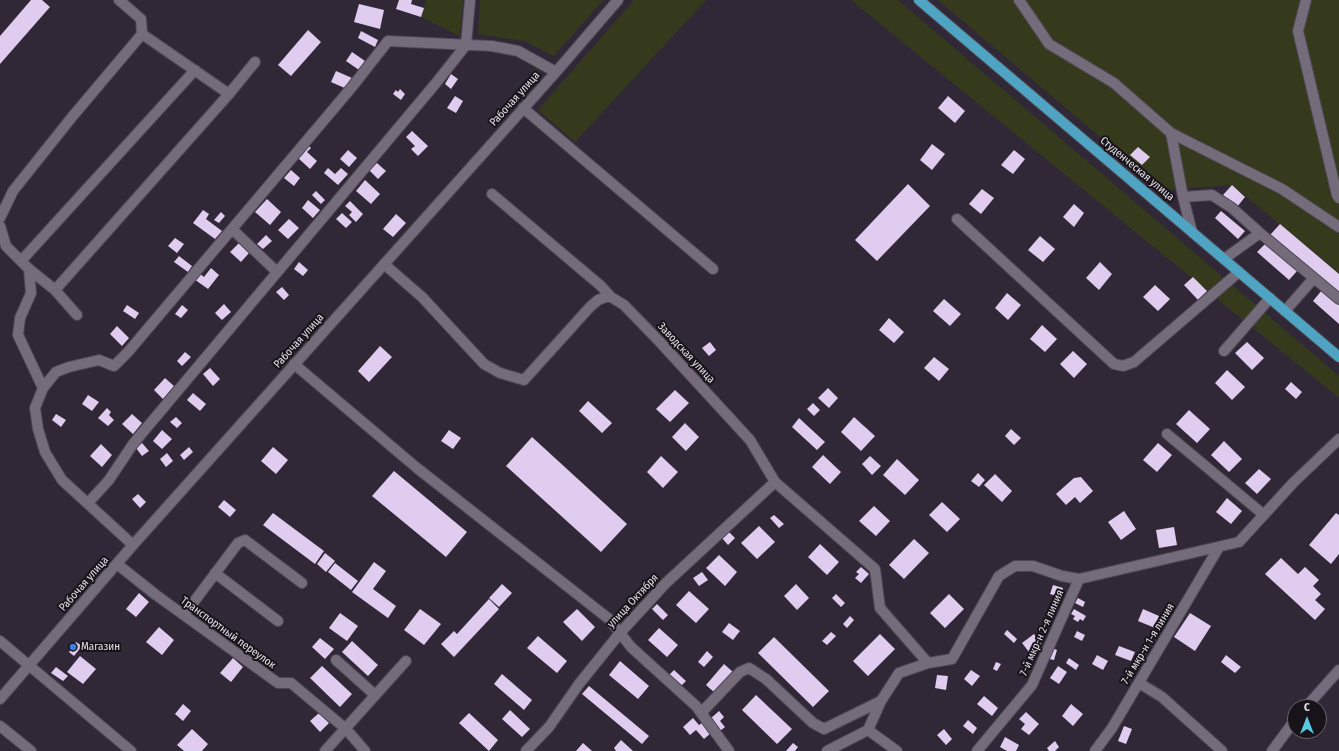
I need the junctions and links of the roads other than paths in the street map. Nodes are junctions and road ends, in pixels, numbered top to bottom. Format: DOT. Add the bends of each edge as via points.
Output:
graph roads {
  1 [pos="119,0"];
  2 [pos="470,0"];
  3 [pos="618,0"];
  4 [pos="919,0"];
  5 [pos="1019,0"];
  6 [pos="1306,0"];
  7 [pos="142,34"];
  8 [pos="466,45"];
  9 [pos="255,62"];
  10 [pos="195,70"];
  11 [pos="556,72"];
  12 [pos="229,94"];
  13 [pos="523,108"];
  14 [pos="1171,133"];
  15 [pos="492,194"];
  16 [pos="1183,197"];
  17 [pos="1339,198"];
  18 [pos="0,218"];
  19 [pos="957,219"];
  20 [pos="0,226"];
  21 [pos="1339,227"];
  22 [pos="232,229"];
  23 [pos="1192,232"];
  24 [pos="1260,233"];
  25 [pos="1224,259"];
  26 [pos="21,261"];
  27 [pos="384,264"];
  28 [pos="29,269"];
  29 [pos="713,269"];
  30 [pos="277,272"];
  31 [pos="1239,272"];
  32 [pos="1314,278"];
  33 [pos="55,290"];
  34 [pos="611,297"];
  35 [pos="1270,298"];
  36 [pos="1339,299"];
  37 [pos="1285,311"];
  38 [pos="77,315"];
  39 [pos="1224,351"];
  40 [pos="1339,357"];
  41 [pos="294,364"];
  42 [pos="43,388"];
  43 [pos="1167,434"];
  44 [pos="1339,439"];
  45 [pos="775,482"];
  46 [pos="88,503"];
  47 [pos="1264,515"];
  48 [pos="133,545"];
  49 [pos="1219,547"];
  50 [pos="117,564"];
  51 [pos="215,573"];
  52 [pos="1079,578"];
  53 [pos="302,584"];
  54 [pos="184,615"];
  55 [pos="278,621"];
  56 [pos="620,633"];
  57 [pos="0,641"];
  58 [pos="336,660"];
  59 [pos="406,661"];
  60 [pos="928,663"];
  61 [pos="30,665"];
  62 [pos="1339,670"];
  63 [pos="1138,683"];
  64 [pos="375,695"];
  65 [pos="0,699"];
  66 [pos="1313,699"];
  67 [pos="881,701"];
  68 [pos="701,713"];
  69 [pos="0,726"];
  70 [pos="346,729"];
  71 [pos="868,730"];
  72 [pos="1287,731"];
  73 [pos="31,751"];
  74 [pos="131,751"];
  75 [pos="325,751"];
  76 [pos="365,751"];
  77 [pos="526,751"];
  78 [pos="729,751"];
  79 [pos="827,751"];
  80 [pos="896,751"];
  81 [pos="977,751"];
  82 [pos="1095,751"];
  83 [pos="1222,751"];
  84 [pos="1272,751"];
  1 -- 7 [label="street" via="142,19"];
  2 -- 8 [label="street"];
  3 -- 11 [label="street, Рабочая улица"];
  4 -- 23 [label="main road, Студенческая улица"];
  5 -- 14 [label="street" via="1048,44 1114,83"];
  6 -- 17 [label="street" via="1298,31"];
  7 -- 10 [label="street"];
  7 -- 18 [label="street" via="13,191"];
  8 -- 11 [label="street" via="518,51"];
  8 -- 22 [label="street" via="388,40 352,88"];
  8 -- 30 [label="street"];
  9 -- 12 [label="street"];
  10 -- 12 [label="street"];
  10 -- 26 [label="street"];
  11 -- 13 [label="street, Рабочая улица"];
  12 -- 33 [label="street"];
  13 -- 27 [label="street, Рабочая улица"];
  13 -- 29 [label="street"];
  14 -- 16 [label="street"];
  14 -- 21 [label="street" via="1282,189"];
  15 -- 34 [label="street, Заводская улица"];
  16 -- 23 [label="street"];
  16 -- 24 [label="street" via="1212,195 1232,208"];
  19 -- 31 [label="street" via="1114,364 1123,366 1134,362"];
  20 -- 26 [label="street" via="6,246"];
  22 -- 30 [label="street"];
  22 -- 42 [label="street" via="114,366 99,360 69,367 56,372"];
  23 -- 25 [label="main road, Студенческая улица"];
  24 -- 25 [label="street"];
  24 -- 32 [label="street"];
  25 -- 31 [label="main road, Студенческая улица"];
  26 -- 28 [label="street"];
  27 -- 34 [label="street" via="422,297 484,364 500,373 524,380 594,303 601,298"];
  27 -- 41 [label="street, Рабочая улица"];
  28 -- 33 [label="street"];
  28 -- 42 [label="street" via="31,293 20,318 18,335"];
  30 -- 46 [label="street" via="133,444 109,480"];
  31 -- 35 [label="main road, Студенческая улица"];
  32 -- 36 [label="street"];
  32 -- 37 [label="street"];
  33 -- 38 [label="street"];
  34 -- 45 [label="street, Заводская улица" via="628,308 750,440"];
  35 -- 37 [label="main road, Студенческая улица"];
  35 -- 39 [label="street"];
  37 -- 40 [label="main road, Студенческая улица"];
  41 -- 48 [label="street, Рабочая улица"];
  41 -- 56 [label="street" via="417,468 609,619"];
  42 -- 46 [label="street" via="35,408 45,452 62,480"];
  43 -- 47 [label="street"];
  44 -- 47 [label="street"];
  45 -- 56 [label="street, улица Октября" via="666,583"];
  45 -- 60 [label="street, Заводская улица" via="875,569 880,608"];
  46 -- 48 [label="street"];
  47 -- 49 [label="street" via="1239,542"];
  48 -- 50 [label="street, Рабочая улица"];
  49 -- 52 [label="street"];
  49 -- 63 [label="street, 7-й мкр-н 1-я линия"];
  50 -- 54 [label="street, Транспортный переулок"];
  50 -- 61 [label="street, Рабочая улица"];
  51 -- 53 [label="street" via="238,543 245,540"];
  51 -- 54 [label="street"];
  51 -- 55 [label="street"];
  52 -- 60 [label="street" via="1062,576 1034,566 1015,566 999,576 952,658"];
  52 -- 81 [label="street, 7-й мкр-н 2-я линия" via="1032,685"];
  54 -- 70 [label="street, Транспортный переулок" via="278,683 291,683"];
  56 -- 68 [label="street" via="631,647"];
  56 -- 77 [label="street, улица Октября" via="549,727"];
  57 -- 61 [label="street"];
  58 -- 64 [label="street"];
  59 -- 64 [label="street"];
  60 -- 67 [label="street" via="899,673"];
  61 -- 65 [label="street, Рабочая улица"];
  61 -- 74 [label="street"];
  62 -- 66 [label="street"];
  63 -- 82 [label="street, 7-й мкр-н 1-я линия" via="1112,728"];
  63 -- 83 [label="street" via="1162,697"];
  64 -- 70 [label="street"];
  67 -- 68 [label="street" via="824,729 813,723 766,679 749,668 740,672"];
  67 -- 71 [label="street"];
  68 -- 78 [label="street"];
  69 -- 73 [label="street"];
  70 -- 75 [label="street"];
  70 -- 76 [label="street, Транспортный переулок"];
  71 -- 79 [label="street"];
  71 -- 80 [label="street"];
  72 -- 84 [label="street"];
}
